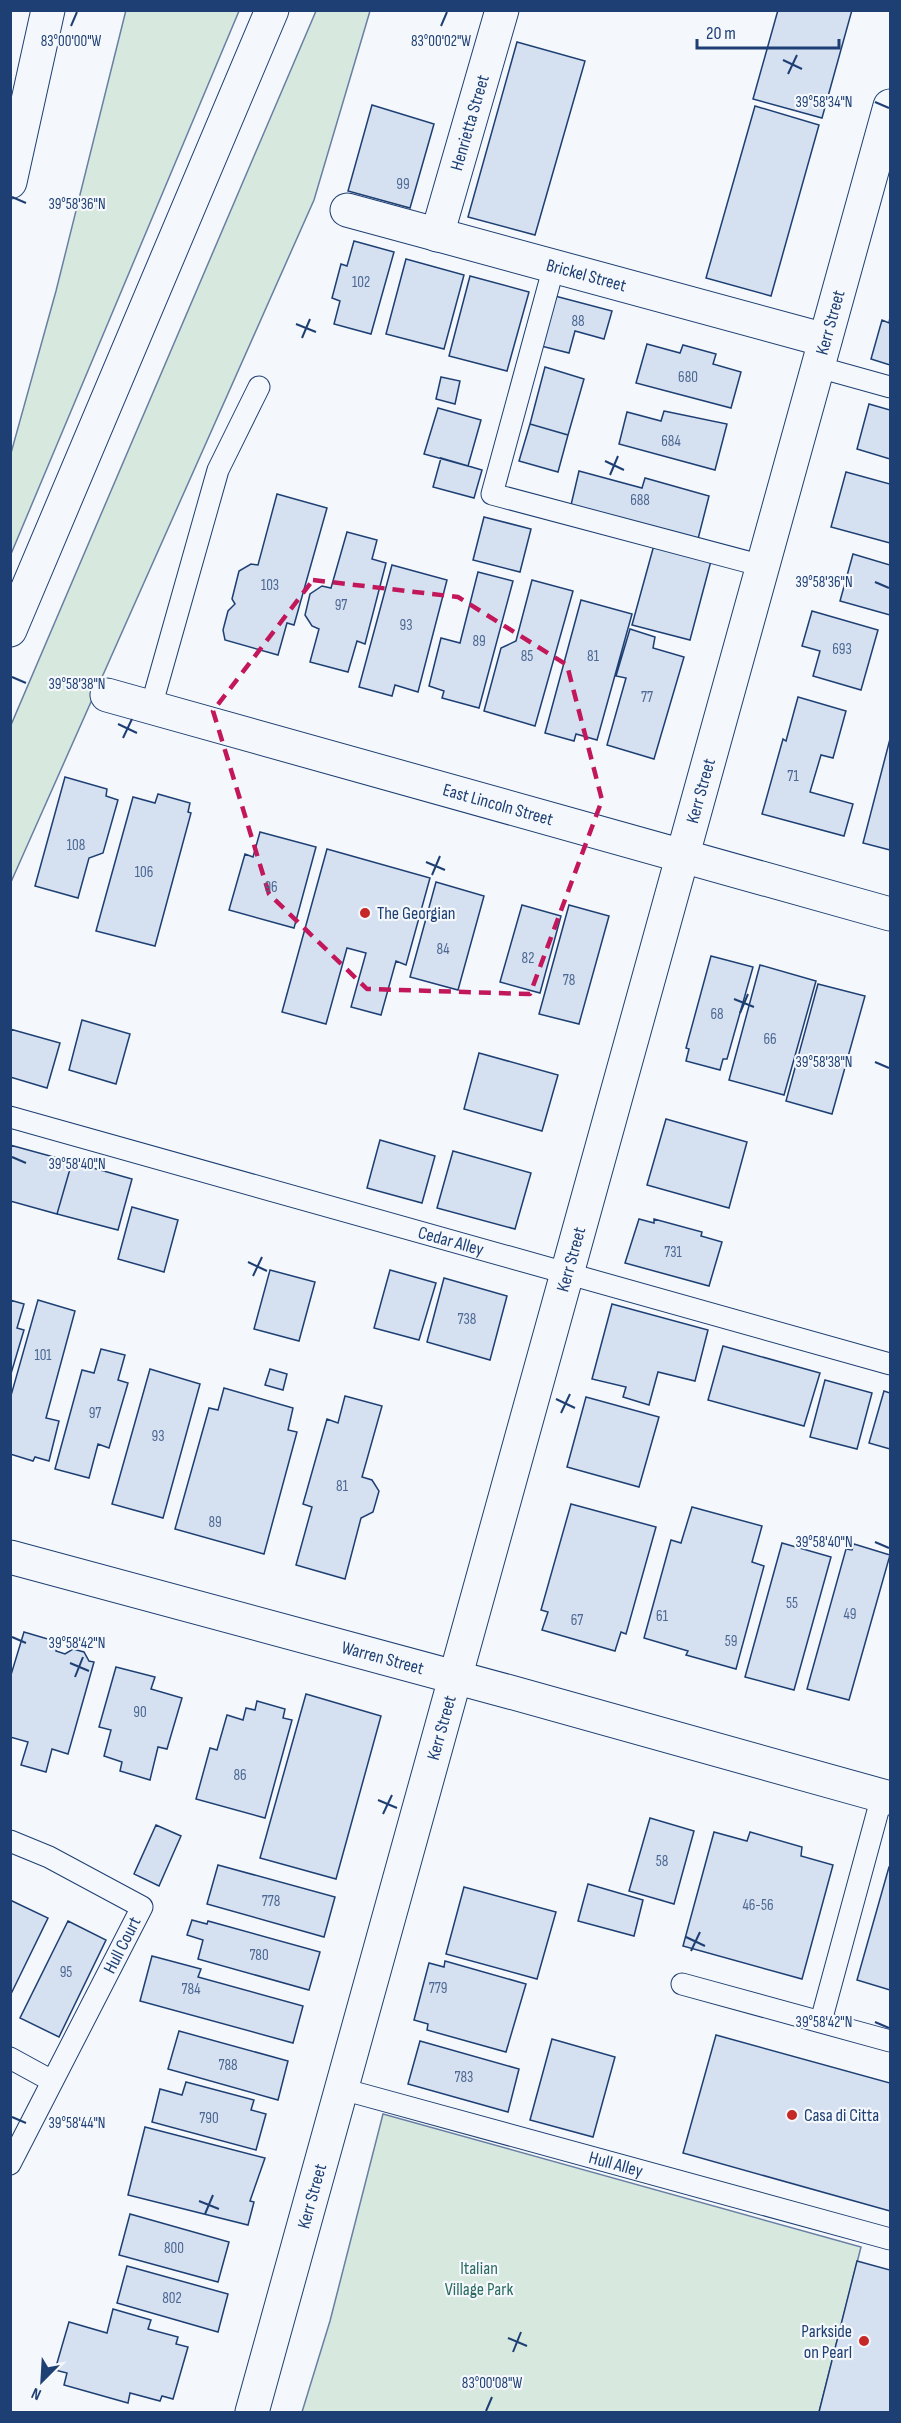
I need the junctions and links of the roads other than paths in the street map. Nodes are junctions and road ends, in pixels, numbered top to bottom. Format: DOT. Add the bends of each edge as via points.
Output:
graph roads {
  1 [pos="48,10"];
  2 [pos="272,10"];
  3 [pos="502,10"];
  4 [pos="891,106"];
  5 [pos="10,182"];
  6 [pos="347,210"];
  7 [pos="437,235"];
  8 [pos="555,266"];
  9 [pos="822,354"];
  10 [pos="259,387"];
  11 [pos="891,387"];
  12 [pos="764,566"];
  13 [pos="10,630"];
  14 [pos="107,695"];
  15 [pos="151,707"];
  16 [pos="683,856"];
  17 [pos="891,914"];
  18 [pos="10,1117"];
  19 [pos="567,1273"];
  20 [pos="891,1364"];
  21 [pos="10,1557"];
  22 [pos="455,1677"];
  23 [pos="886,1797"];
  24 [pos="10,1841"];
  25 [pos="682,1984"];
  26 [pos="821,2021"];
  27 [pos="891,2041"];
  28 [pos="10,2058"];
  29 [pos="52,2081"];
  30 [pos="342,2090"];
  31 [pos="10,2164"];
  32 [pos="891,2239"];
  33 [pos="252,2412"];
  1 -- 5 [label="main road"];
  2 -- 13 [label="main road"];
  3 -- 7 [label="main road, Henrietta Street"];
  4 -- 9 [label="main road, Kerr Street"];
  6 -- 7 [label="main road, Brickel Street"];
  7 -- 8 [label="main road, Brickel Street"];
  8 -- 9 [label="main road, Brickel Street"];
  8 -- 12 [label="lane" via="492,494"];
  9 -- 11 [label="lane, Brickel Street"];
  9 -- 12 [label="main road, Kerr Street"];
  10 -- 15 [label="lane" via="218,471"];
  12 -- 16 [label="main road, Kerr Street"];
  14 -- 15 [label="main road, East Lincoln Street"];
  15 -- 16 [label="main road, East Lincoln Street"];
  16 -- 17 [label="main road, East Lincoln Street"];
  16 -- 19 [label="main road, Kerr Street"];
  18 -- 19 [label="lane, Cedar Alley"];
  19 -- 20 [label="lane, Cedar Alley"];
  19 -- 22 [label="main road, Kerr Street"];
  21 -- 22 [label="main road, Warren Street"];
  22 -- 23 [label="main road, Warren Street"];
  22 -- 30 [label="main road, Kerr Street"];
  23 -- 26 [label="lane"];
  24 -- 29 [label="lane, Hull Court" via="49,1857 142,1907"];
  25 -- 26 [label="lane"];
  26 -- 27 [label="lane"];
  28 -- 29 [label="lane"];
  29 -- 31 [label="lane, Hull Court"];
  30 -- 32 [label="lane, Hull Alley"];
  30 -- 33 [label="main road, Kerr Street"];
}
